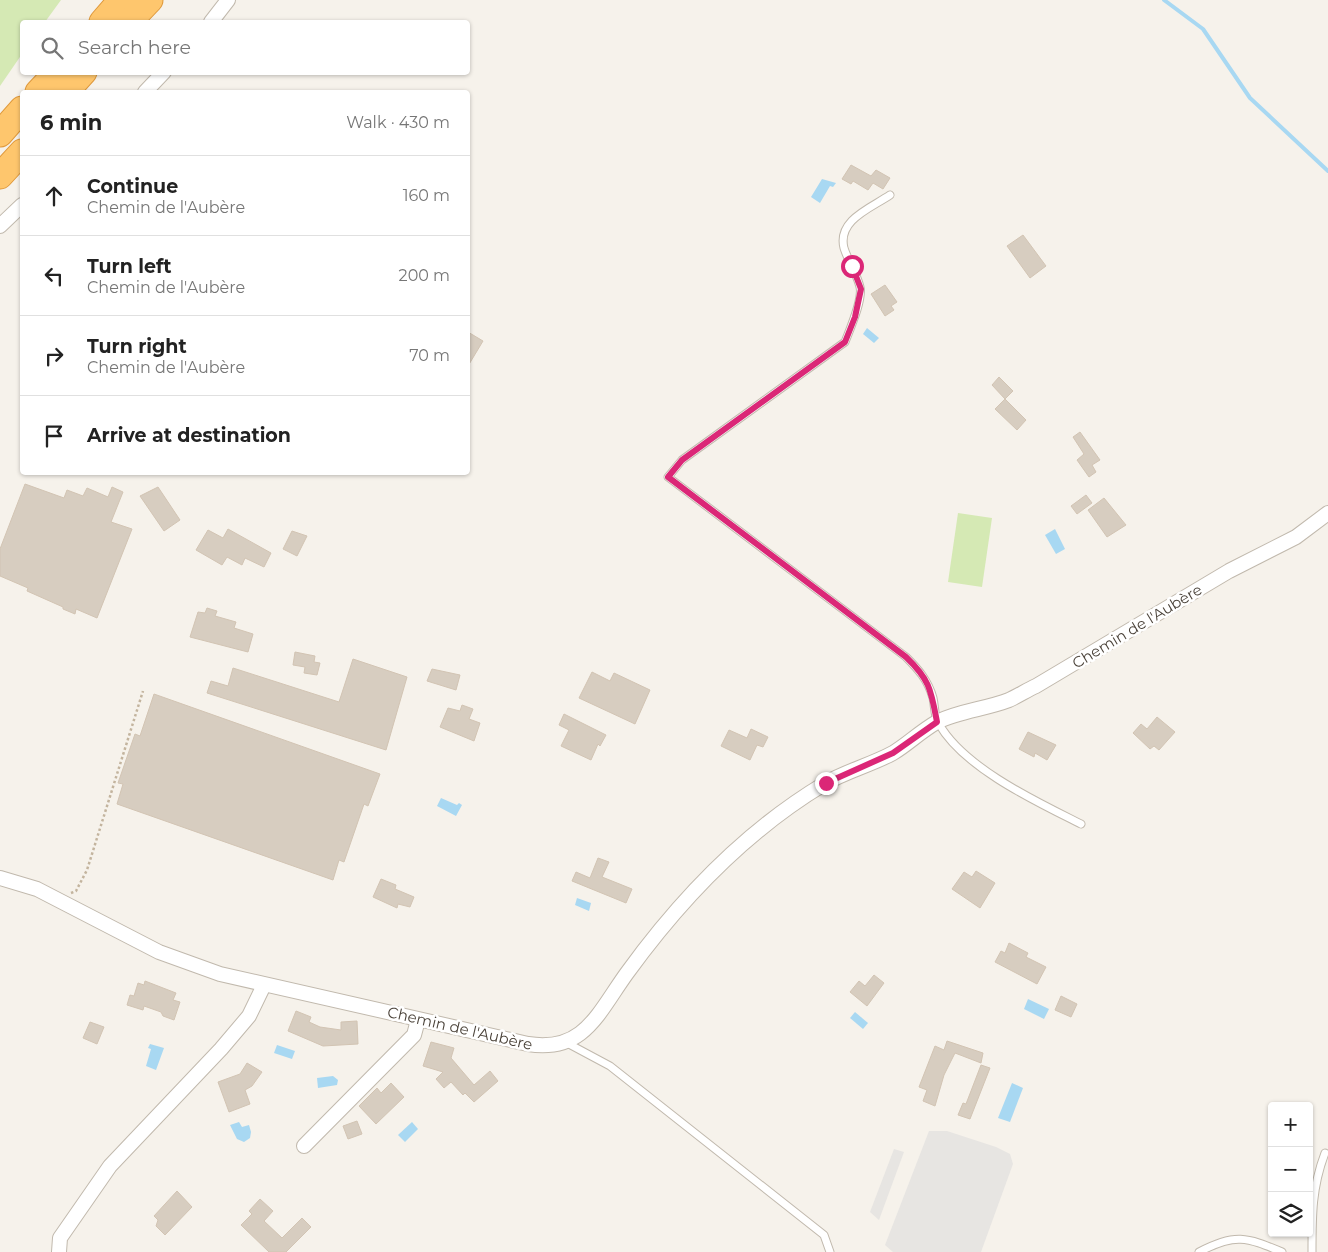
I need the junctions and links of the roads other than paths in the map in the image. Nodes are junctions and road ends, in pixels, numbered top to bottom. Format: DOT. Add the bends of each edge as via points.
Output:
graph roads {
  1 [pos="121,0"];
  2 [pos="151,0"];
  3 [pos="228,0"];
  4 [pos="104,20"];
  5 [pos="132,20"];
  6 [pos="136,20"];
  7 [pos="213,20"];
  8 [pos="54,75"];
  9 [pos="81,75"];
  10 [pos="92,75"];
  11 [pos="161,75"];
  12 [pos="40,90"];
  13 [pos="68,90"];
  14 [pos="78,90"];
  15 [pos="147,90"];
  16 [pos="20,112"];
  17 [pos="0,134"];
  18 [pos="20,141"];
  19 [pos="20,154"];
  20 [pos="0,164"];
  21 [pos="0,176"];
  22 [pos="890,195"];
  23 [pos="20,207"];
  24 [pos="0,226"];
  25 [pos="1328,513"];
  26 [pos="937,722"];
  27 [pos="1082,824"];
  28 [pos="0,878"];
  29 [pos="264,985"];
  30 [pos="418,1020"];
  31 [pos="566,1043"];
  32 [pos="304,1146"];
  33 [pos="1325,1152"];
  34 [pos="1311,1251"];
  35 [pos="59,1252"];
  36 [pos="830,1252"];
  37 [pos="1199,1252"];
  38 [pos="1282,1252"];
  1 -- 4 [label="highway"];
  2 -- 5 [label="highway"];
  2 -- 6 [label="highway"];
  3 -- 7 [label="street"];
  8 -- 12 [label="highway"];
  9 -- 13 [label="highway"];
  10 -- 14 [label="highway"];
  11 -- 15 [label="street"];
  16 -- 17 [label="highway"];
  18 -- 20 [label="highway"];
  19 -- 21 [label="highway"];
  22 -- 26 [label="lane" via="848,223 843,235 844,247 861,289 845,342 682,460 668,477 906,657 923,674"];
  23 -- 24 [label="street"];
  25 -- 26 [label="street, Chemin de l'Aubère" via="1296,537 1229,572 1036,686 1009,699"];
  26 -- 27 [label="lane" via="977,764 1028,797"];
  26 -- 31 [label="street, Chemin de l'Aubère" via="893,753 826,783 760,828 661,928 586,1028"];
  28 -- 29 [label="street, Chemin de l'Aubère" via="38,888 159,952 220,974"];
  29 -- 30 [label="street, Chemin de l'Aubère" via="333,998"];
  29 -- 35 [label="street" via="249,1016 221,1049 110,1166 60,1238"];
  30 -- 31 [label="street, Chemin de l'Aubère" via="542,1046"];
  30 -- 32 [label="street" via="414,1035"];
  31 -- 36 [label="lane" via="610,1066 824,1235"];
  33 -- 34 [label="lane" via="1316,1177 1312,1203"];
  37 -- 38 [label="lane" via="1237,1238"];
}
